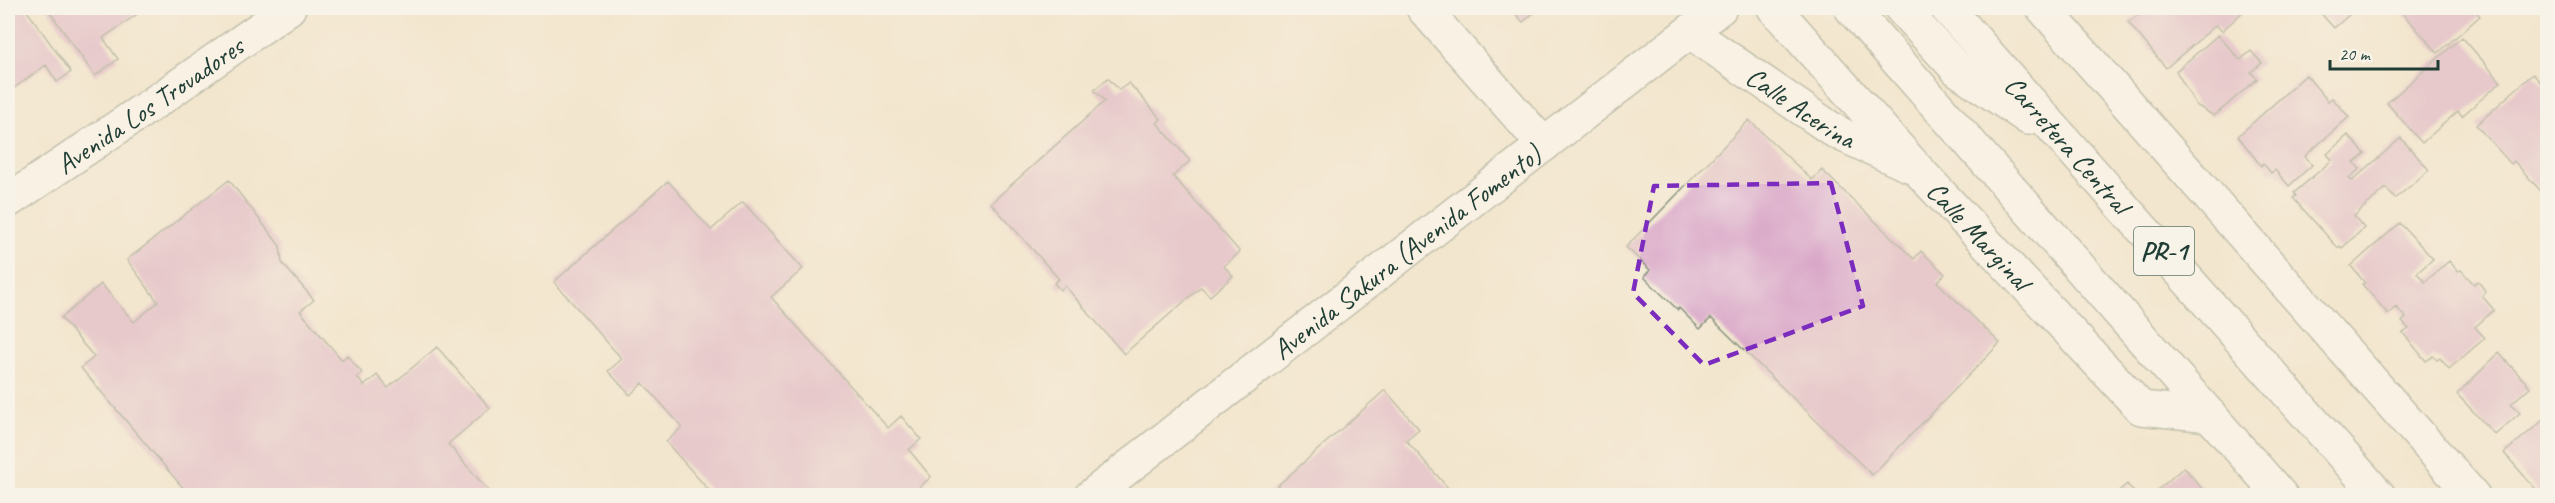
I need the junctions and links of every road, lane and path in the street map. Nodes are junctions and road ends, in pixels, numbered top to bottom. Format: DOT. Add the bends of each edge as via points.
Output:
graph roads {
  1 [pos="289,8"];
  2 [pos="1423,8"];
  3 [pos="1720,8"];
  4 [pos="1774,8"];
  5 [pos="1851,8"];
  6 [pos="1901,8"];
  7 [pos="1947,8"];
  8 [pos="2060,13"];
  9 [pos="1690,32"];
  10 [pos="2067,144"];
  11 [pos="1544,145"];
  12 [pos="1918,170"];
  13 [pos="8,201"];
  14 [pos="2210,415"];
  15 [pos="1091,495"];
  16 [pos="2281,495"];
  17 [pos="2379,495"];
  18 [pos="2474,495"];
  1 -- 13 [label="street, Avenida Los Trovadores"];
  2 -- 11 [label="street"];
  3 -- 9 [label="street, Avenida Sakura (Avenida Fomento)"];
  4 -- 12 [label="street, Calle Marginal"];
  5 -- 14 [label="street, PR-1"];
  6 -- 10 [label="street" via="1958,70"];
  7 -- 10 [label="street, Carretera Central / PR-1"];
  8 -- 18 [label="street"];
  9 -- 11 [label="street, Avenida Sakura (Avenida Fomento)"];
  9 -- 12 [label="street, Calle Acerina" via="1836,132"];
  10 -- 17 [label="street, Carretera Central / PR-1"];
  11 -- 15 [label="street, Avenida Sakura (Avenida Fomento)"];
  12 -- 14 [label="street, Calle Marginal" via="2141,408"];
  14 -- 16 [label="street, PR-1"];
}
